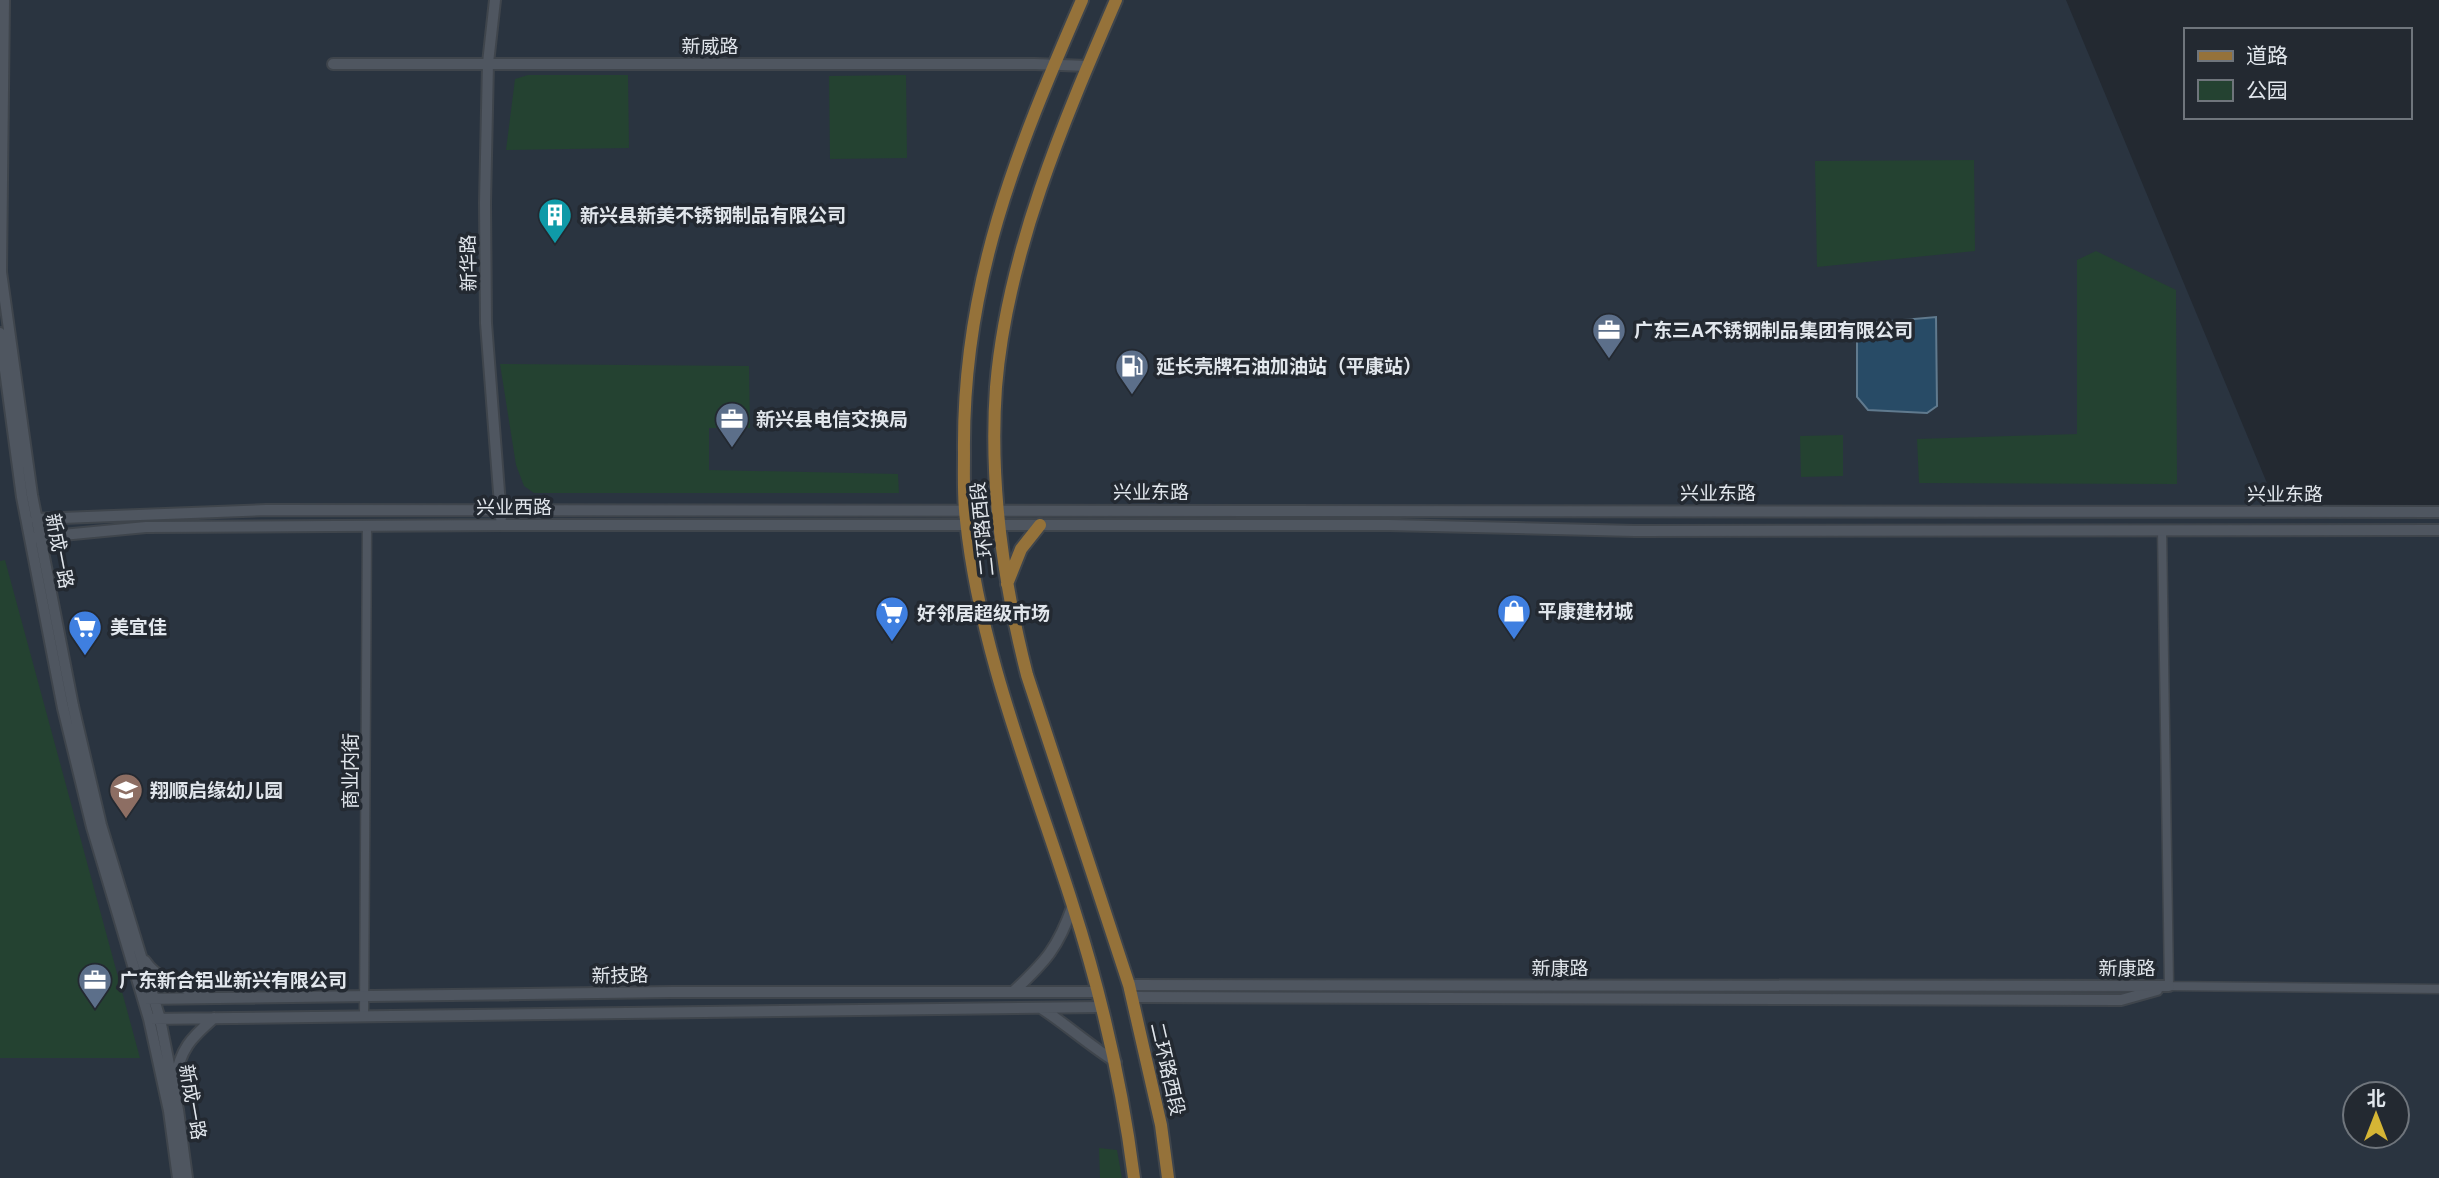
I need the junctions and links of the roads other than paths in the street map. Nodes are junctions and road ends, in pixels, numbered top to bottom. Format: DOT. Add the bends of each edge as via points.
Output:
graph roads {
  1 [pos="5,0"];
  2 [pos="495,0"];
  3 [pos="1082,0"];
  4 [pos="1116,0"];
  5 [pos="333,64"];
  6 [pos="488,64"];
  7 [pos="1053,64"];
  8 [pos="1087,66"];
  9 [pos="0,333"];
  10 [pos="965,510"];
  11 [pos="997,510"];
  12 [pos="500,511"];
  13 [pos="2439,512"];
  14 [pos="36,519"];
  15 [pos="966,524"];
  16 [pos="501,525"];
  17 [pos="998,525"];
  18 [pos="1040,525"];
  19 [pos="367,526"];
  20 [pos="2162,530"];
  21 [pos="2439,530"];
  22 [pos="35,538"];
  23 [pos="1007,584"];
  24 [pos="1073,905"];
  25 [pos="139,953"];
  26 [pos="2169,986"];
  27 [pos="2439,989"];
  28 [pos="1131,991"];
  29 [pos="1013,992"];
  30 [pos="1097,992"];
  31 [pos="363,996"];
  32 [pos="211,998"];
  33 [pos="148,999"];
  34 [pos="1101,1007"];
  35 [pos="1041,1008"];
  36 [pos="363,1016"];
  37 [pos="214,1018"];
  38 [pos="154,1019"];
  39 [pos="1116,1062"];
  40 [pos="174,1087"];
  41 [pos="178,1178"];
  42 [pos="187,1178"];
  43 [pos="1134,1178"];
  44 [pos="1168,1178"];
  1 -- 14 [label="street, 新成一路" via="1,272"];
  2 -- 6 [label="street, 新华路"];
  3 -- 7 [label="main road, 二环路西段"];
  4 -- 8 [label="main road, 二环路西段"];
  5 -- 6 [label="street, 新威路"];
  6 -- 7 [label="street, 新威路"];
  6 -- 12 [label="street, 新华路" via="486,323"];
  7 -- 8 [label="street, 新威路"];
  7 -- 10 [label="main road, 二环路西段" via="1013,167 989,242 978,297 968,351"];
  8 -- 11 [label="main road, 二环路西段" via="1017,270 996,386"];
  9 -- 22 [label="street, 新成一路" via="22,497"];
  10 -- 11 [label="street, 兴业西路"];
  10 -- 12 [label="street, 兴业西路"];
  10 -- 15 [label="main road, 二环路西段"];
  11 -- 13 [label="street, 兴业东路"];
  11 -- 17 [label="main road, 二环路西段"];
  12 -- 14 [label="street, 兴业西路" via="266,510"];
  12 -- 16 [label="street, 新华路"];
  14 -- 22 [label="street, 新成一路"];
  15 -- 16 [label="street, 兴业西路"];
  15 -- 17 [label="street, 兴业西路"];
  15 -- 24 [label="main road, 二环路西段" via="1006,706"];
  16 -- 19 [label="street, 兴业西路"];
  17 -- 18 [label="street, 兴业东路"];
  17 -- 23 [label="main road, 二环路西段"];
  18 -- 20 [label="street, 兴业东路"];
  18 -- 23 [label="main road" via="1021,549"];
  19 -- 22 [label="street, 兴业西路" via="146,527"];
  19 -- 31 [label="street, 商业内街"];
  20 -- 21 [label="street, 兴业东路"];
  20 -- 26 [label="street"];
  22 -- 25 [label="street, 新成一路" via="101,825"];
  22 -- 33 [label="street, 新成一路" via="63,708 89,814"];
  23 -- 28 [label="main road, 二环路西段" via="1027,675"];
  24 -- 29 [label="street" via="1045,962"];
  24 -- 30 [label="main road, 二环路西段"];
  25 -- 32 [label="street" via="149,967 174,984"];
  25 -- 33 [label="street, 新成一路"];
  26 -- 27 [label="street"];
  26 -- 28 [label="street, 新康路" via="2121,1000"];
  28 -- 44 [label="main road, 二环路西段"];
  29 -- 30 [label="street, 新技路"];
  29 -- 31 [label="street, 新技路"];
  30 -- 34 [label="main road, 二环路西段"];
  31 -- 32 [label="street, 新技路"];
  31 -- 36 [label="street, 商业内街"];
  32 -- 33 [label="street, 新技路"];
  33 -- 38 [label="street, 新成一路"];
  34 -- 35 [label="street, 新技路"];
  34 -- 39 [label="main road, 二环路西段"];
  35 -- 36 [label="street, 新技路"];
  35 -- 39 [label="street"];
  36 -- 37 [label="street, 新技路"];
  37 -- 38 [label="street, 新技路"];
  37 -- 40 [label="street" via="189,1040 178,1062"];
  38 -- 40 [label="street, 新成一路"];
  38 -- 41 [label="street, 新成一路"];
  39 -- 43 [label="main road, 二环路西段"];
  40 -- 42 [label="street, 新成一路"];
}
